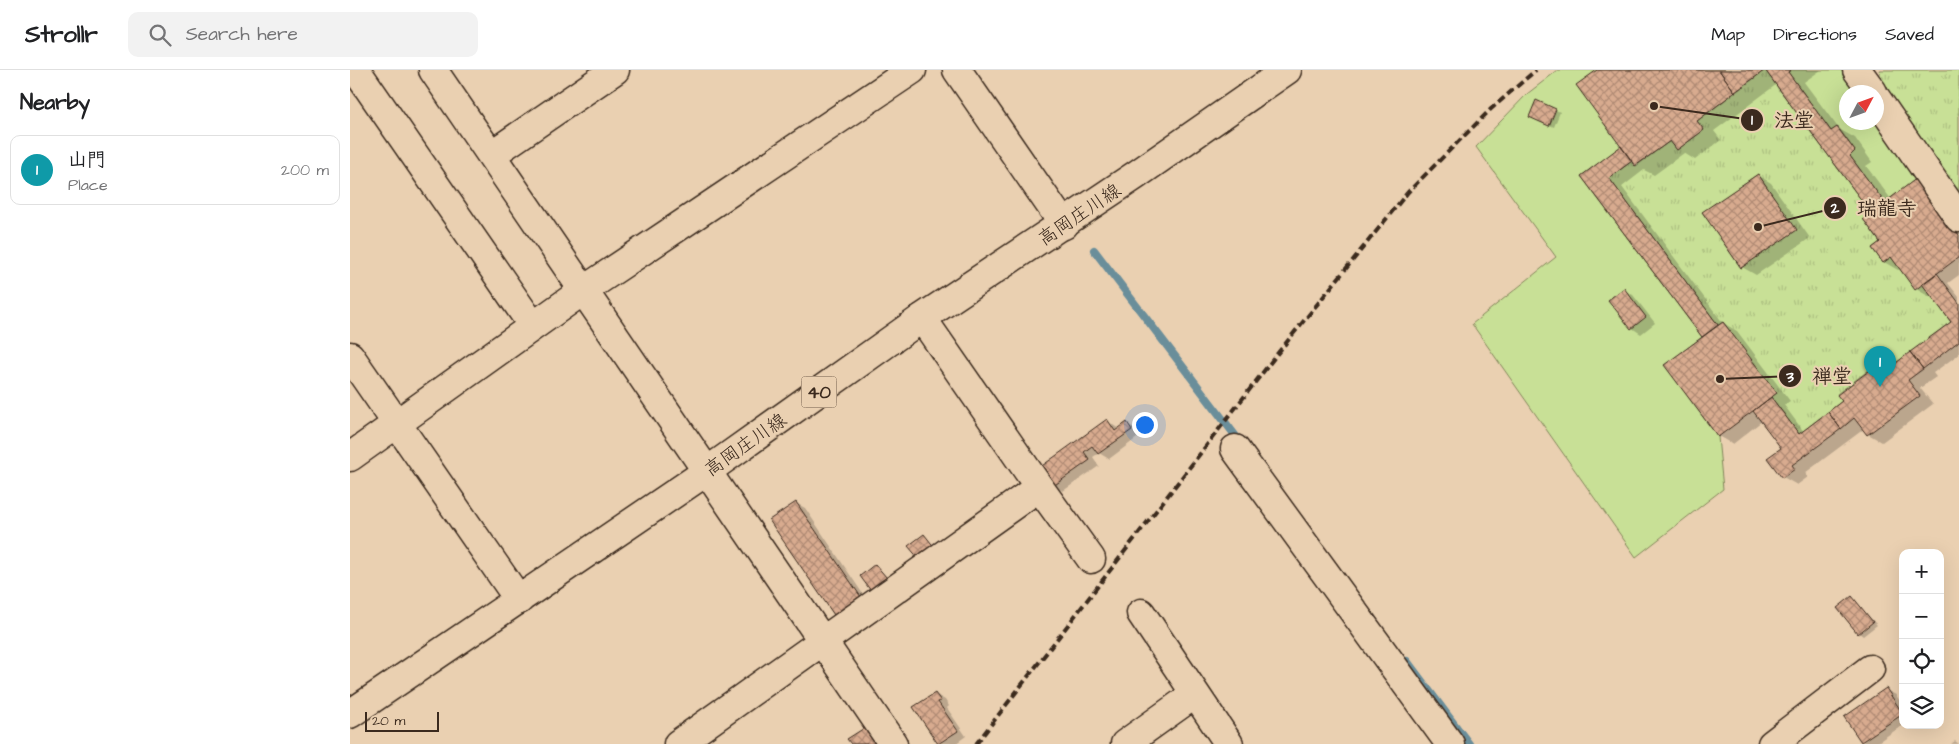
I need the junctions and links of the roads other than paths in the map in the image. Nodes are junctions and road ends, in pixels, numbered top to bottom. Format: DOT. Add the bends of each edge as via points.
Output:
graph roads {
  1 [pos="356,70"];
  2 [pos="433,70"];
  3 [pos="614,70"];
  4 [pos="912,70"];
  5 [pos="957,70"];
  6 [pos="1287,70"];
  7 [pos="1857,70"];
  8 [pos="1868,85"];
  9 [pos="1884,110"];
  10 [pos="491,155"];
  11 [pos="1959,218"];
  12 [pos="1064,225"];
  13 [pos="584,290"];
  14 [pos="922,318"];
  15 [pos="533,326"];
  16 [pos="350,356"];
  17 [pos="398,424"];
  18 [pos="1235,448"];
  19 [pos="350,457"];
  20 [pos="706,472"];
  21 [pos="1039,487"];
  22 [pos="1091,559"];
  23 [pos="518,600"];
  24 [pos="1141,613"];
  25 [pos="823,643"];
  26 [pos="1870,669"];
  27 [pos="1195,694"];
  28 [pos="350,714"];
  29 [pos="678,744"];
  30 [pos="893,744"];
  31 [pos="1125,744"];
  32 [pos="1229,744"];
  33 [pos="1450,744"];
  34 [pos="1772,744"];
  1 -- 15 [label="street"];
  2 -- 10 [label="street"];
  3 -- 10 [label="street"];
  4 -- 13 [label="street"];
  5 -- 12 [label="street"];
  6 -- 12 [label="street, 高岡庄川線 / 40"];
  7 -- 8 [label="street"];
  9 -- 11 [label="street"];
  10 -- 13 [label="street"];
  12 -- 14 [label="street, 高岡庄川線 / 40"];
  13 -- 15 [label="street"];
  13 -- 20 [label="street"];
  14 -- 20 [label="street, 高岡庄川線 / 40"];
  14 -- 21 [label="street"];
  15 -- 17 [label="street"];
  16 -- 17 [label="street"];
  17 -- 19 [label="street"];
  17 -- 23 [label="street"];
  18 -- 33 [label="street"];
  20 -- 23 [label="street, 高岡庄川線 / 40"];
  20 -- 25 [label="street"];
  21 -- 22 [label="street"];
  21 -- 25 [label="street"];
  23 -- 28 [label="street, 高岡庄川線 / 40"];
  24 -- 27 [label="street"];
  25 -- 29 [label="street"];
  25 -- 30 [label="street"];
  26 -- 34 [label="street"];
  27 -- 31 [label="street"];
  27 -- 32 [label="street"];
}
